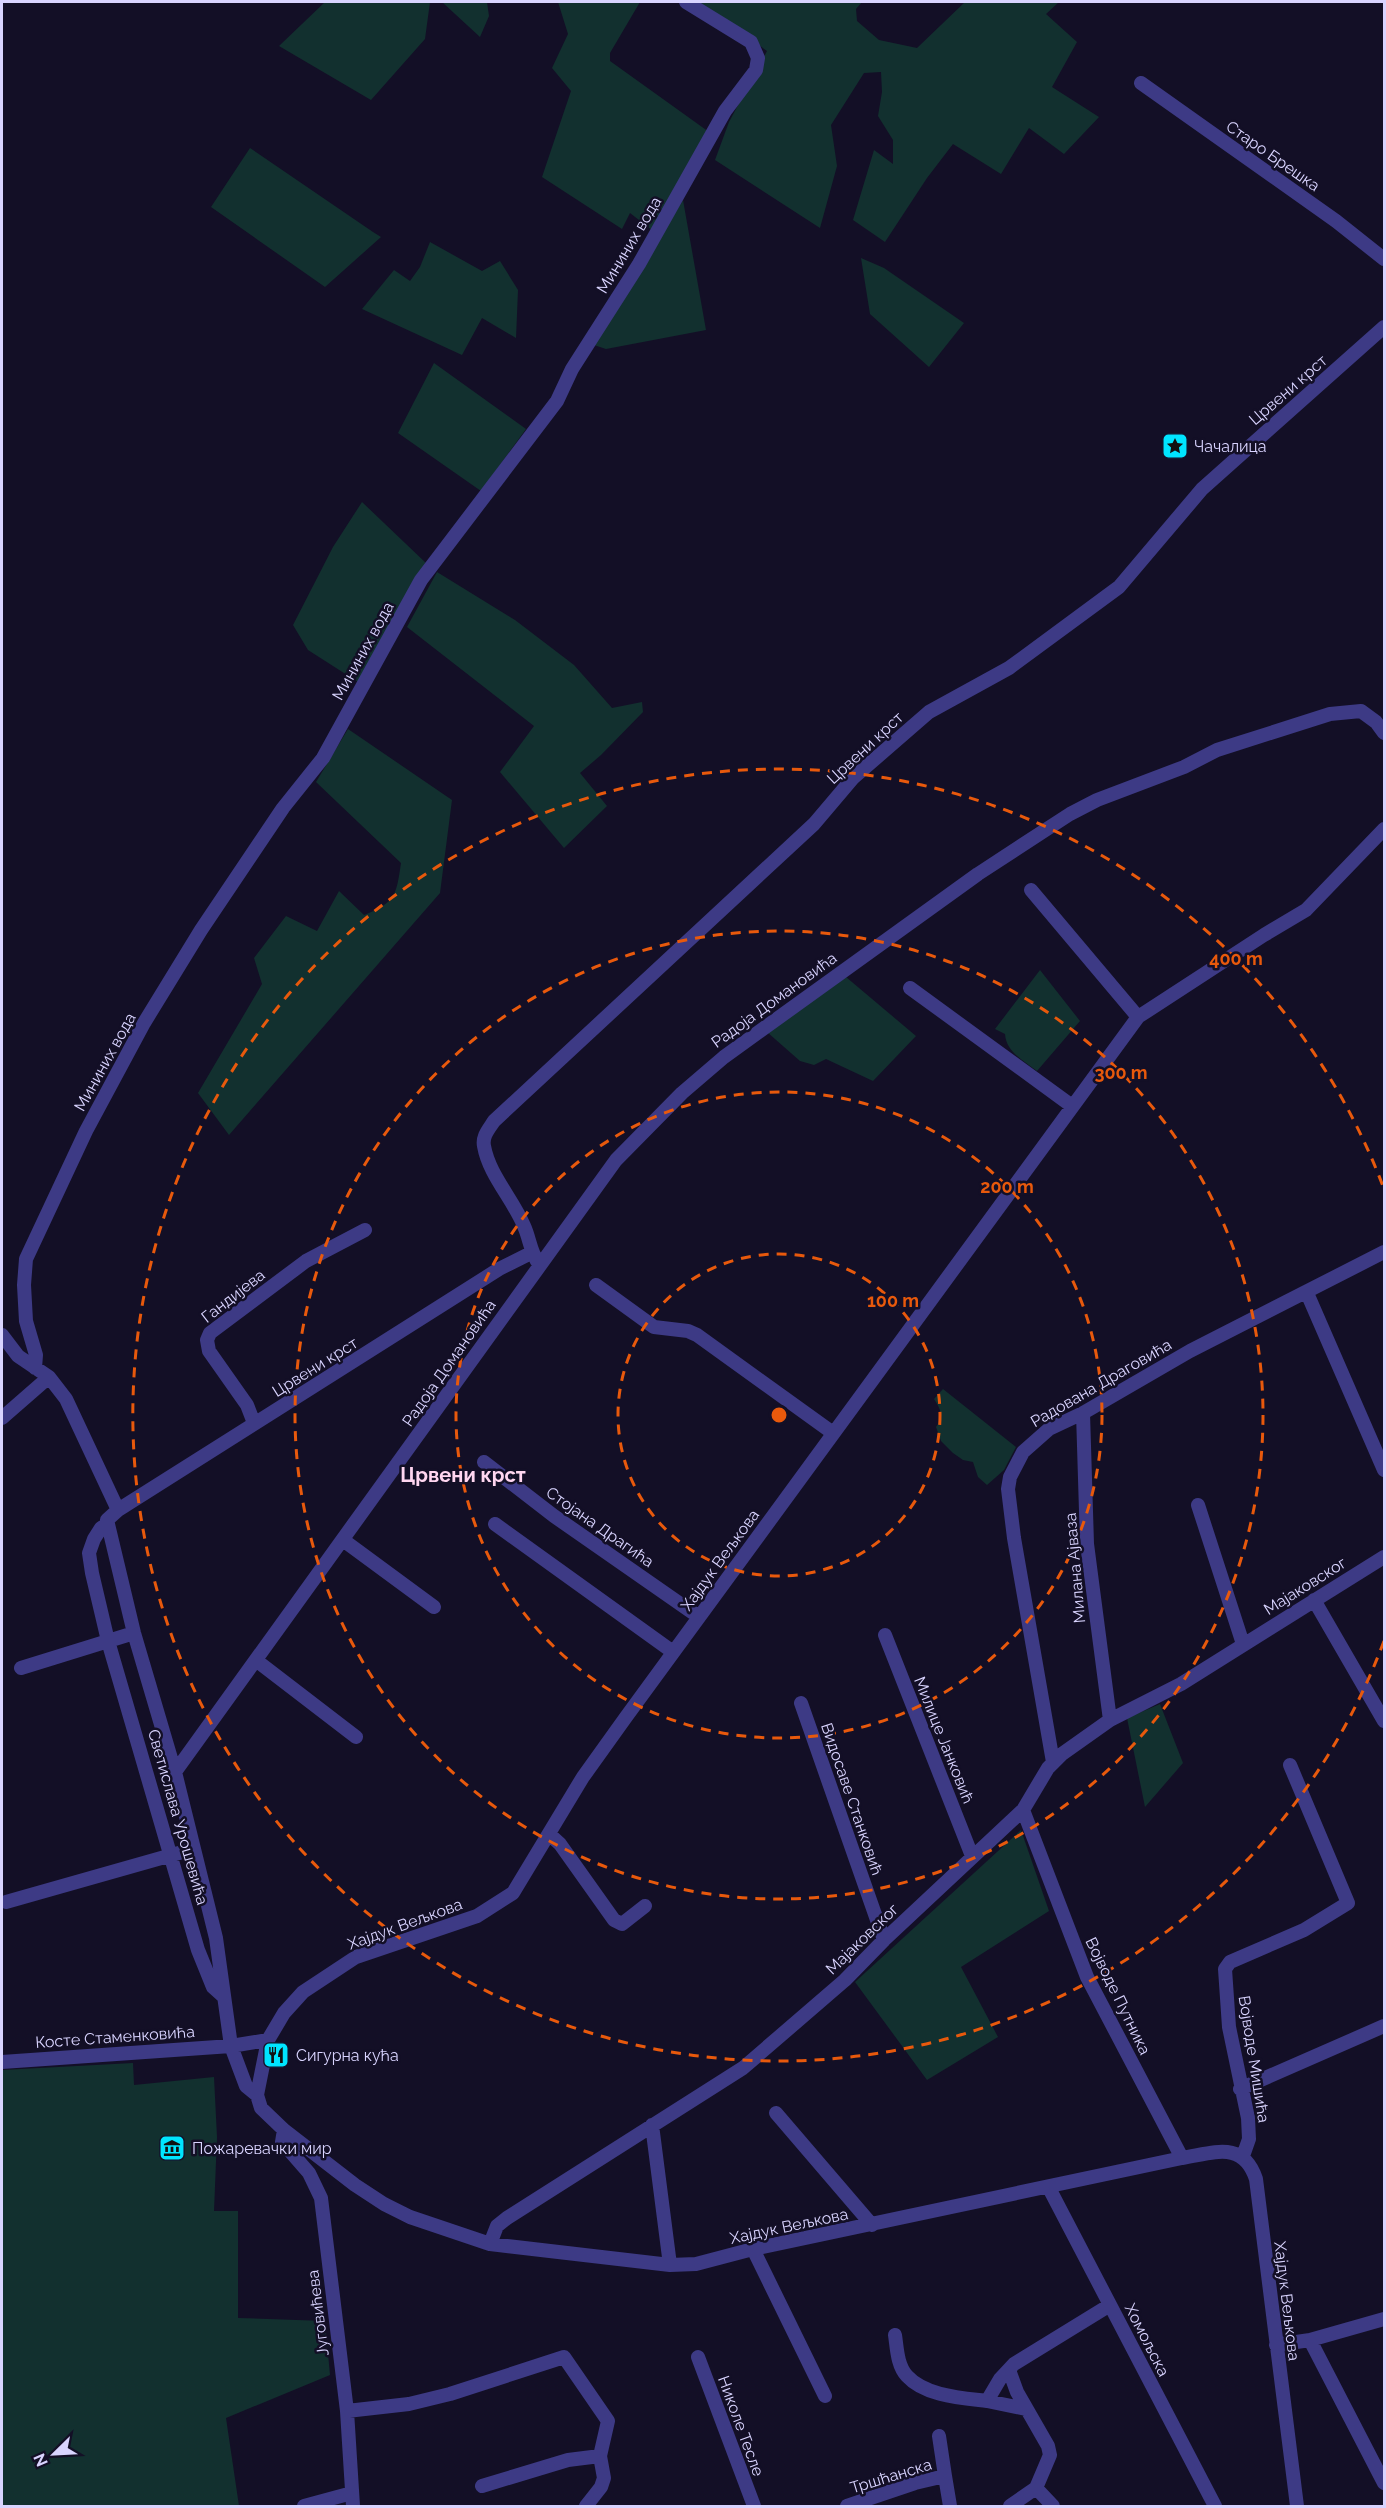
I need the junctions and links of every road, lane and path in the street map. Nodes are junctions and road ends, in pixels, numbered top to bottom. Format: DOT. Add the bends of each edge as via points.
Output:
graph roads {
  1 [pos="686,2"];
  2 [pos="1141,83"];
  3 [pos="1384,259"];
  4 [pos="1384,327"];
  5 [pos="1384,733"];
  6 [pos="1384,829"];
  7 [pos="1031,890"];
  8 [pos="910,988"];
  9 [pos="1138,1017"];
  10 [pos="1072,1106"];
  11 [pos="365,1230"];
  12 [pos="1384,1252"];
  13 [pos="535,1259"];
  14 [pos="596,1285"];
  15 [pos="1307,1293"];
  16 [pos="2,1335"];
  17 [pos="35,1368"];
  18 [pos="49,1377"];
  19 [pos="1083,1413"];
  20 [pos="2,1418"];
  21 [pos="254,1423"];
  22 [pos="833,1433"];
  23 [pos="484,1462"];
  24 [pos="1384,1470"];
  25 [pos="1198,1505"];
  26 [pos="118,1510"];
  27 [pos="107,1524"];
  28 [pos="495,1524"];
  29 [pos="343,1540"];
  30 [pos="1384,1557"];
  31 [pos="1314,1600"];
  32 [pos="434,1607"];
  33 [pos="699,1617"];
  34 [pos="134,1634"];
  35 [pos="885,1635"];
  36 [pos="108,1641"];
  37 [pos="1243,1644"];
  38 [pos="673,1652"];
  39 [pos="257,1661"];
  40 [pos="21,1668"];
  41 [pos="801,1702"];
  42 [pos="1110,1720"];
  43 [pos="1384,1721"];
  44 [pos="356,1737"];
  45 [pos="1053,1762"];
  46 [pos="1290,1765"];
  47 [pos="174,1772"];
  48 [pos="1023,1810"];
  49 [pos="549,1834"];
  50 [pos="193,1849"];
  51 [pos="172,1854"];
  52 [pos="972,1856"];
  53 [pos="6,1902"];
  54 [pos="645,1906"];
  55 [pos="884,1940"];
  56 [pos="223,1996"];
  57 [pos="1384,2026"];
  58 [pos="268,2040"];
  59 [pos="231,2046"];
  60 [pos="2,2062"];
  61 [pos="1240,2089"];
  62 [pos="257,2095"];
  63 [pos="776,2113"];
  64 [pos="652,2125"];
  65 [pos="284,2130"];
  66 [pos="1243,2157"];
  67 [pos="1182,2158"];
  68 [pos="1049,2188"];
  69 [pos="872,2225"];
  70 [pos="490,2244"];
  71 [pos="753,2249"];
  72 [pos="670,2265"];
  73 [pos="1110,2305"];
  74 [pos="1384,2319"];
  75 [pos="895,2335"];
  76 [pos="1310,2340"];
  77 [pos="1276,2345"];
  78 [pos="698,2357"];
  79 [pos="1009,2370"];
  80 [pos="825,2396"];
  81 [pos="987,2402"];
  82 [pos="1026,2409"];
  83 [pos="347,2411"];
  84 [pos="939,2436"];
  85 [pos="600,2456"];
  86 [pos="945,2476"];
  87 [pos="1383,2476"];
  88 [pos="483,2486"];
  89 [pos="1036,2488"];
  90 [pos="353,2500"];
  91 [pos="304,2506"];
  92 [pos="586,2506"];
  93 [pos="754,2506"];
  94 [pos="846,2506"];
  95 [pos="950,2506"];
  96 [pos="1010,2506"];
  97 [pos="1053,2506"];
  98 [pos="1215,2506"];
  99 [pos="1297,2506"];
  1 -- 17 [label="street, Мининих вода" via="751,42 758,58 756,70 725,111 639,264 572,369 557,401 421,580 323,758 277,817 144,1023 86,1131 26,1259 26,1321 36,1355"];
  2 -- 3 [label="street, Старо Брешка"];
  4 -- 13 [label="street, Црвени крст" via="1202,489 1119,587 1009,668 928,712 904,732 853,778 814,824 494,1121 484,1137 486,1153 525,1227"];
  5 -- 13 [label="street, Радоја Домановића" via="1360,711 1330,714 1217,750 1097,800 1025,842 724,1057 616,1160"];
  6 -- 9 [label="street, Хајдук Вељкова" via="1306,910"];
  7 -- 9 [label="street"];
  8 -- 10 [label="street"];
  9 -- 10 [label="street, Хајдук Вељкова"];
  10 -- 22 [label="street, Хајдук Вељкова"];
  11 -- 21 [label="street, Гандијева" via="306,1261 210,1333 209,1351 248,1405"];
  12 -- 15 [label="street, Радована Драговића"];
  13 -- 21 [label="street, Црвени крст" via="499,1269"];
  13 -- 29 [label="street, Радоја Домановића"];
  14 -- 22 [label="street" via="654,1327 697,1335"];
  15 -- 19 [label="street, Радована Драговића" via="1190,1351"];
  15 -- 24 [label="street"];
  16 -- 17 [label="street" via="18,1356"];
  17 -- 18 [label="street"];
  18 -- 20 [label="street"];
  18 -- 26 [label="street" via="79,1421"];
  19 -- 42 [label="street, Милана Ајваза" via="1087,1544"];
  19 -- 45 [label="street, Радована Драговића" via="1031,1443 1013,1470 1008,1489"];
  21 -- 26 [label="street, Црвени крст"];
  22 -- 33 [label="street, Хајдук Вељкова"];
  23 -- 33 [label="street, Стојана Драгића"];
  25 -- 37 [label="street"];
  26 -- 27 [label="street, Светислава Урошевића" via="111,1514"];
  27 -- 34 [label="street, Светислава Урошевића"];
  27 -- 36 [label="street, Светислава Урошевића" via="94,1539 89,1553"];
  28 -- 38 [label="street"];
  29 -- 32 [label="street"];
  29 -- 39 [label="street, Радоја Домановића"];
  30 -- 31 [label="street, Мајаковског"];
  31 -- 37 [label="street, Мајаковског"];
  31 -- 43 [label="street"];
  33 -- 38 [label="street, Хајдук Вељкова"];
  34 -- 36 [label="street"];
  34 -- 47 [label="street, Светислава Урошевића"];
  35 -- 52 [label="street, Милице Јанковић"];
  36 -- 40 [label="street"];
  36 -- 51 [label="street, Светислава Урошевића"];
  37 -- 42 [label="street, Мајаковског" via="1182,1684"];
  38 -- 49 [label="street, Хајдук Вељкова" via="583,1777"];
  39 -- 44 [label="street"];
  39 -- 47 [label="street, Радоја Домановића"];
  41 -- 55 [label="street, Видосаве Станковић"];
  42 -- 45 [label="street, Мајаковског"];
  45 -- 48 [label="street, Мајаковског"];
  46 -- 61 [label="street, Војводе Мишића" via="1348,1903 1304,1930 1227,1964 1229,2027"];
  47 -- 50 [label="street, Светислава Урошевића"];
  48 -- 52 [label="street, Мајаковског"];
  48 -- 67 [label="street, Војводе Путника" via="1087,1977"];
  49 -- 54 [label="street" via="614,1920 622,1923"];
  49 -- 58 [label="street, Хајдук Вељкова" via="513,1893 497,1905 477,1916 348,1962 303,1992"];
  50 -- 51 [label="street"];
  50 -- 56 [label="street, Светислава Урошевића" via="220,1957"];
  51 -- 53 [label="street"];
  51 -- 56 [label="street, Светислава Урошевића" via="208,1978"];
  52 -- 55 [label="street, Мајаковског"];
  55 -- 64 [label="street, Мајаковског" via="743,2068"];
  56 -- 59 [label="street, Светислава Урошевића"];
  57 -- 61 [label="street"];
  58 -- 59 [label="street, Косте Стаменковића"];
  58 -- 62 [label="street, Хајдук Вељкова"];
  59 -- 60 [label="street, Косте Стаменковића"];
  59 -- 62 [label="street, Светислава Урошевића" via="246,2086"];
  61 -- 66 [label="street, Војводе Мишића" via="1249,2139"];
  62 -- 65 [label="street, Хајдук Вељкова" via="261,2108"];
  63 -- 69 [label="street"];
  64 -- 70 [label="street, Мајаковског" via="507,2218 497,2226"];
  64 -- 72 [label="street"];
  65 -- 70 [label="street, Хајдук Вељкова" via="384,2204 442,2230"];
  65 -- 83 [label="street, Југовићева" via="282,2142 309,2173 321,2198"];
  66 -- 67 [label="street, Хајдук Вељкова" via="1224,2151"];
  66 -- 77 [label="street, Хајдук Вељкова" via="1256,2179"];
  67 -- 68 [label="street, Хајдук Вељкова"];
  68 -- 69 [label="street, Хајдук Вељкова"];
  68 -- 73 [label="street, Хомољска"];
  69 -- 71 [label="street, Хајдук Вељкова"];
  70 -- 72 [label="street, Хајдук Вељкова"];
  71 -- 72 [label="street, Хајдук Вељкова" via="696,2264"];
  71 -- 80 [label="street"];
  73 -- 79 [label="street"];
  73 -- 98 [label="street, Хомољска"];
  74 -- 76 [label="street"];
  75 -- 81 [label="street" via="907,2376 946,2396"];
  76 -- 77 [label="street"];
  76 -- 87 [label="street"];
  77 -- 99 [label="street, Хајдук Вељкова"];
  78 -- 93 [label="street, Николе Тесле"];
  79 -- 81 [label="street"];
  79 -- 82 [label="street"];
  81 -- 82 [label="street"];
  82 -- 89 [label="street" via="1050,2455"];
  83 -- 85 [label="street" via="409,2404 450,2394 564,2358 608,2421"];
  83 -- 90 [label="street, Југовићева"];
  84 -- 86 [label="street, Тршћанска"];
  85 -- 88 [label="street" via="568,2460"];
  85 -- 92 [label="street" via="604,2478"];
  86 -- 94 [label="street, Тршћанска"];
  86 -- 95 [label="street, Тршћанска"];
  89 -- 96 [label="street"];
  89 -- 97 [label="street"];
  90 -- 91 [label="street"];
}
